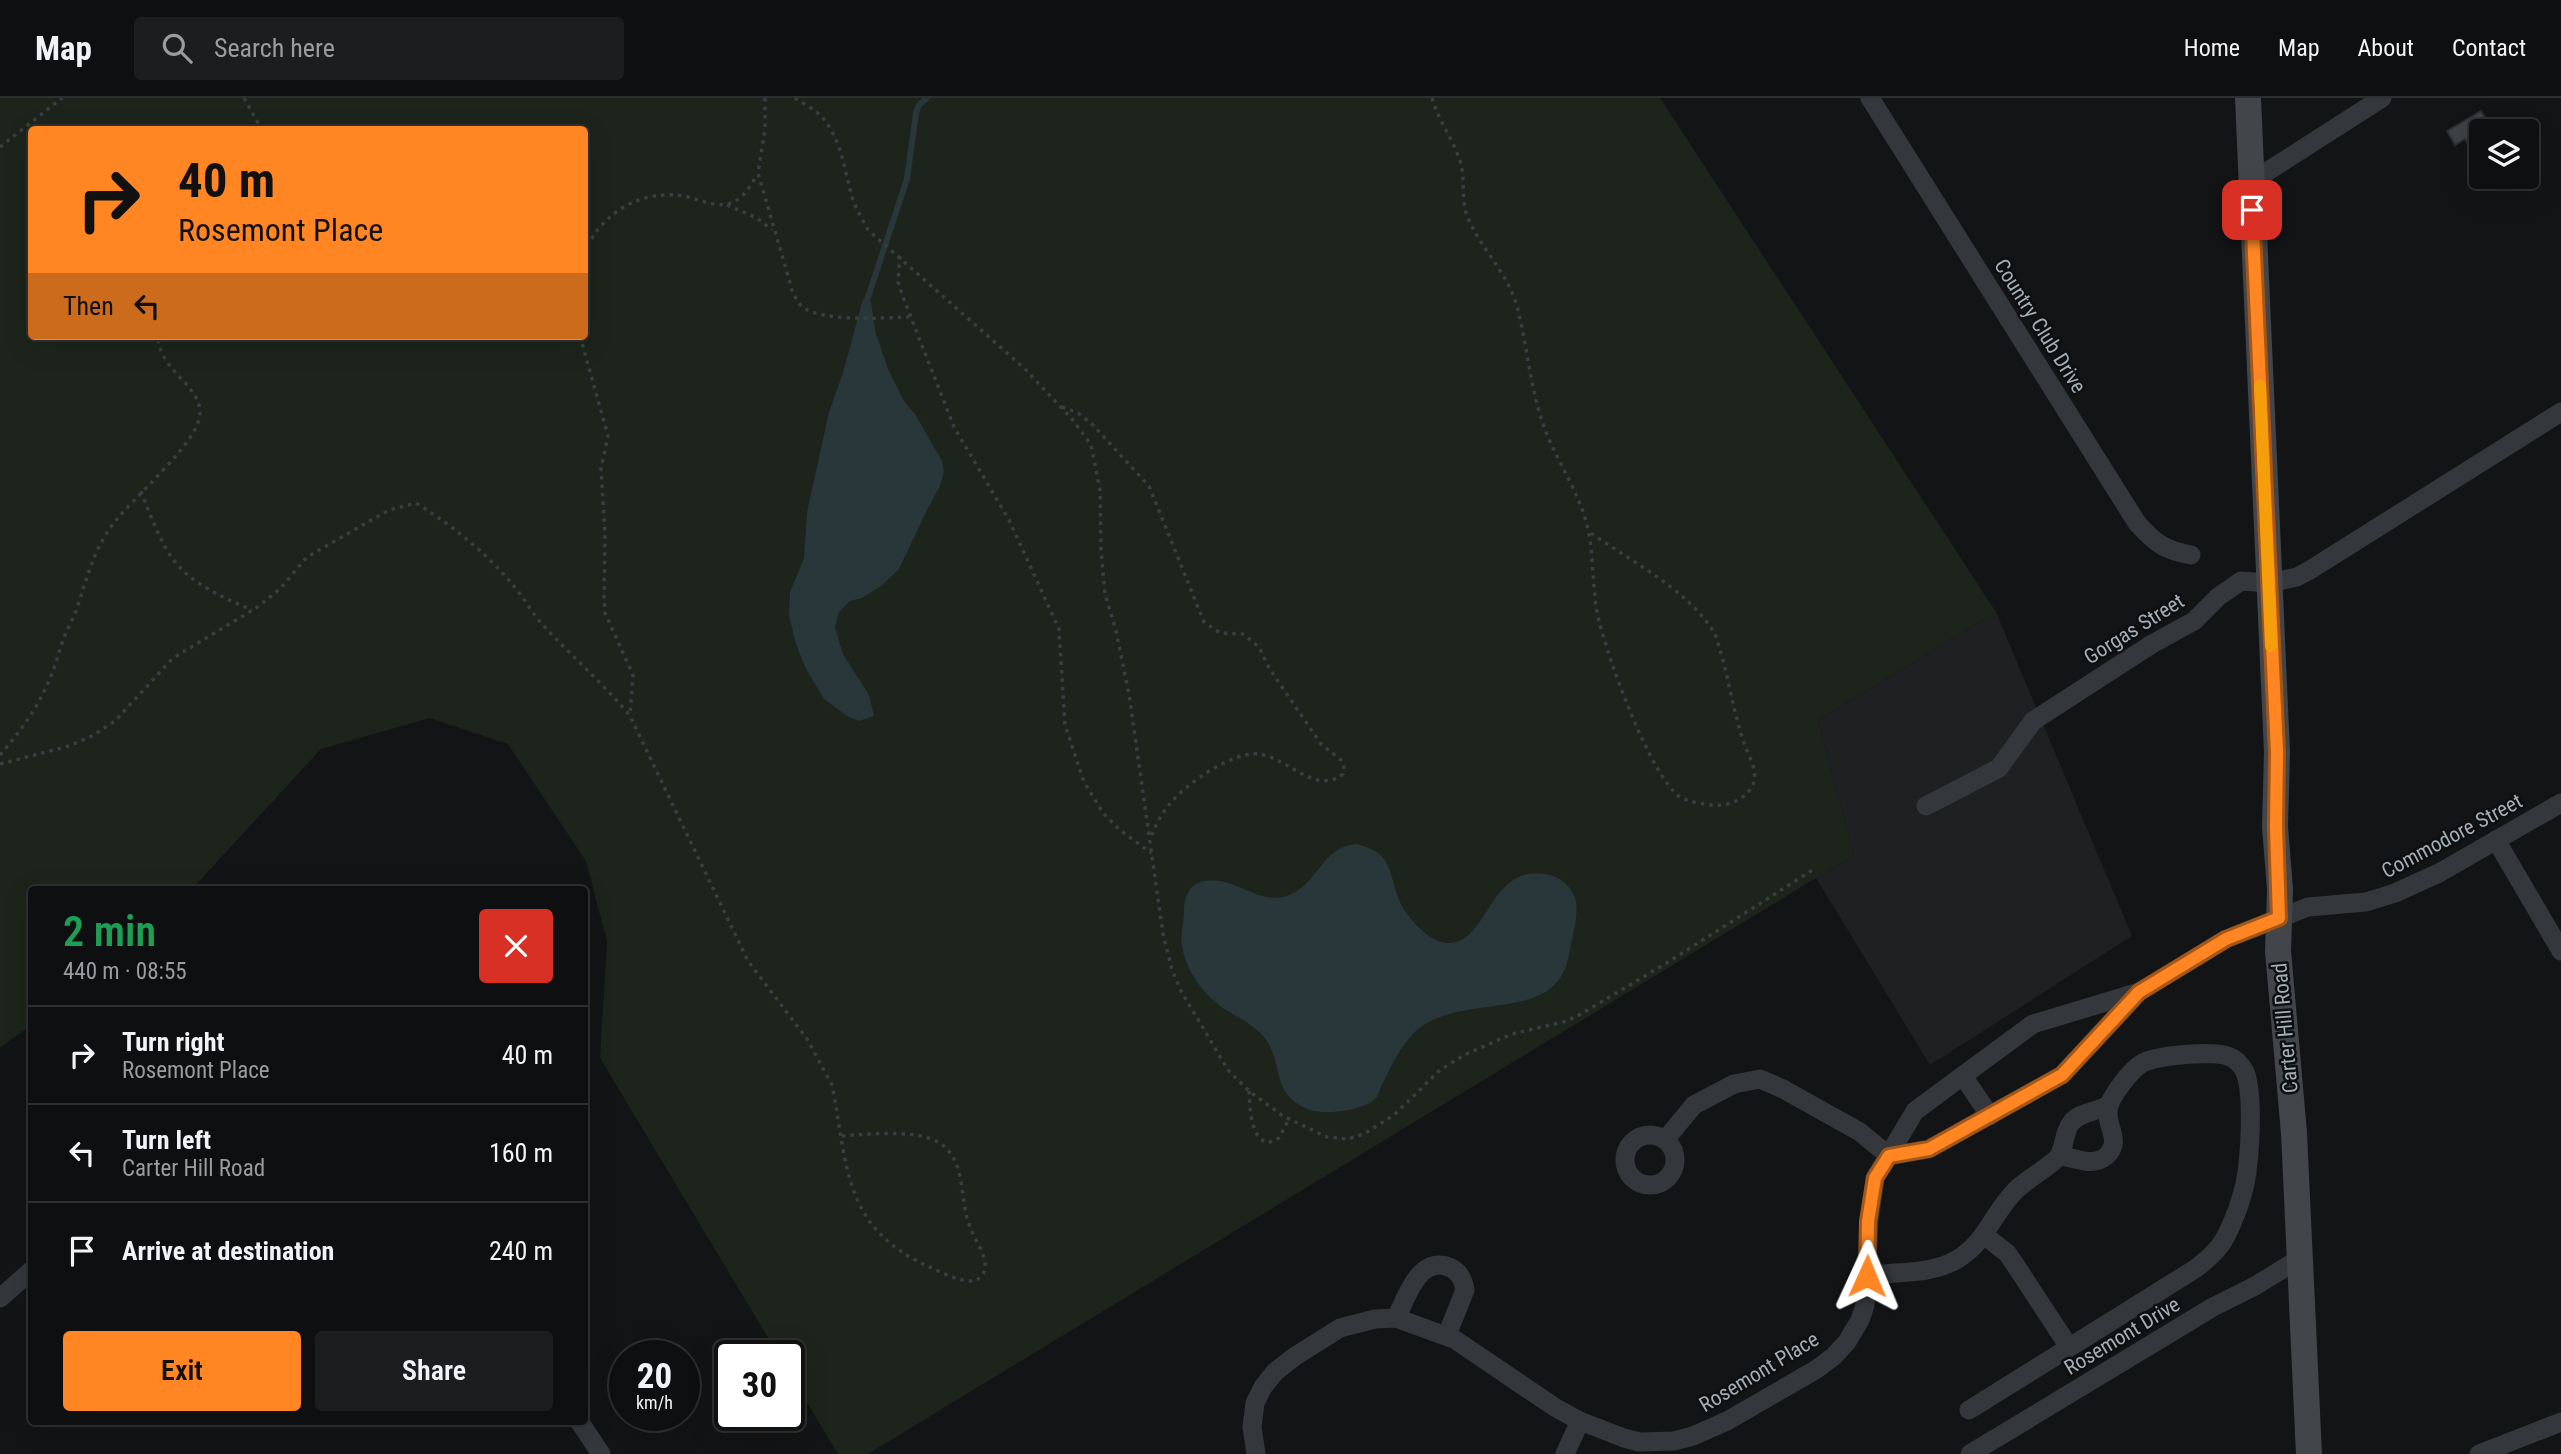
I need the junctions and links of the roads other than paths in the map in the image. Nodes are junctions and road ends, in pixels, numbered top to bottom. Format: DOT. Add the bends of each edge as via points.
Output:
graph roads {
  1 [pos="1870,98"];
  2 [pos="2248,98"];
  3 [pos="2382,98"];
  4 [pos="2251,183"];
  5 [pos="2561,412"];
  6 [pos="2191,555"];
  7 [pos="2269,583"];
  8 [pos="2561,803"];
  9 [pos="1926,806"];
  10 [pos="2496,841"];
  11 [pos="2279,918"];
  12 [pos="2561,951"];
  13 [pos="2139,992"];
  14 [pos="1963,1076"];
  15 [pos="2109,1105"];
  16 [pos="1990,1116"];
  17 [pos="1665,1140"];
  18 [pos="1889,1156"];
  19 [pos="2060,1156"];
  20 [pos="1984,1236"];
  21 [pos="2299,1259"];
  22 [pos="28,1274"];
  23 [pos="1867,1276"];
  24 [pos="0,1298"];
  25 [pos="1396,1318"];
  26 [pos="1447,1335"];
  27 [pos="2069,1347"];
  28 [pos="1969,1410"];
  29 [pos="1580,1421"];
  30 [pos="2561,1422"];
  31 [pos="582,1425"];
  32 [pos="1621,1446"];
  33 [pos="601,1454"];
  34 [pos="1256,1454"];
  35 [pos="1565,1454"];
  36 [pos="1970,1454"];
  37 [pos="2309,1454"];
  38 [pos="2479,1454"];
  1 -- 6 [label="street, Country Club Drive" via="2137,523 2156,544"];
  2 -- 4 [label="main road, Carter Hill Road"];
  3 -- 4 [label="street"];
  4 -- 7 [label="main road, Carter Hill Road"];
  5 -- 7 [label="street, Gorgas Street" via="2310,570"];
  7 -- 9 [label="street, Gorgas Street" via="2241,581 2194,621 2033,721 1999,768"];
  7 -- 11 [label="main road, Carter Hill Road"];
  8 -- 10 [label="street, Commodore Street"];
  10 -- 11 [label="street, Commodore Street" via="2395,893 2366,902 2308,907"];
  10 -- 12 [label="street"];
  11 -- 13 [label="street, Rosemont Place" via="2226,939"];
  11 -- 21 [label="main road, Carter Hill Road"];
  13 -- 14 [label="street, Rosemont Place" via="2033,1024"];
  13 -- 16 [label="street, Rosemont Place" via="2062,1075"];
  14 -- 16 [label="street"];
  14 -- 18 [label="street, Rosemont Place" via="1915,1111"];
  15 -- 19 [label="street" via="2070,1124"];
  15 -- 19 [label="street" via="2114,1143 2108,1155 2095,1162"];
  15 -- 27 [label="street" via="2131,1072 2144,1062 2217,1054 2231,1057 2244,1070 2248,1085 2246,1181 2227,1234 2208,1259"];
  16 -- 18 [label="street, Rosemont Place" via="1929,1149"];
  17 -- 18 [label="street" via="1694,1105 1734,1084 1760,1079 1860,1132"];
  18 -- 23 [label="street, Rosemont Place" via="1875,1178"];
  19 -- 20 [label="street" via="2015,1190"];
  20 -- 23 [label="street" via="1962,1257 1937,1268"];
  20 -- 27 [label="street" via="2007,1253"];
  21 -- 36 [label="street, Rosemont Drive"];
  21 -- 37 [label="main road, Carter Hill Road"];
  22 -- 24 [label="street"];
  23 -- 32 [label="street, Rosemont Place" via="1860,1321 1847,1342 1817,1369 1693,1436"];
  25 -- 26 [label="street, Rosemont Place"];
  25 -- 26 [label="street" via="1423,1271 1440,1264 1450,1266 1458,1272 1465,1290"];
  25 -- 34 [label="street, Rosemont Place" via="1340,1328 1275,1372 1255,1403"];
  26 -- 29 [label="street, Rosemont Place"];
  27 -- 28 [label="street"];
  29 -- 32 [label="street, Rosemont Place"];
  29 -- 35 [label="street"];
  30 -- 38 [label="street"];
  31 -- 33 [label="street"];
}
